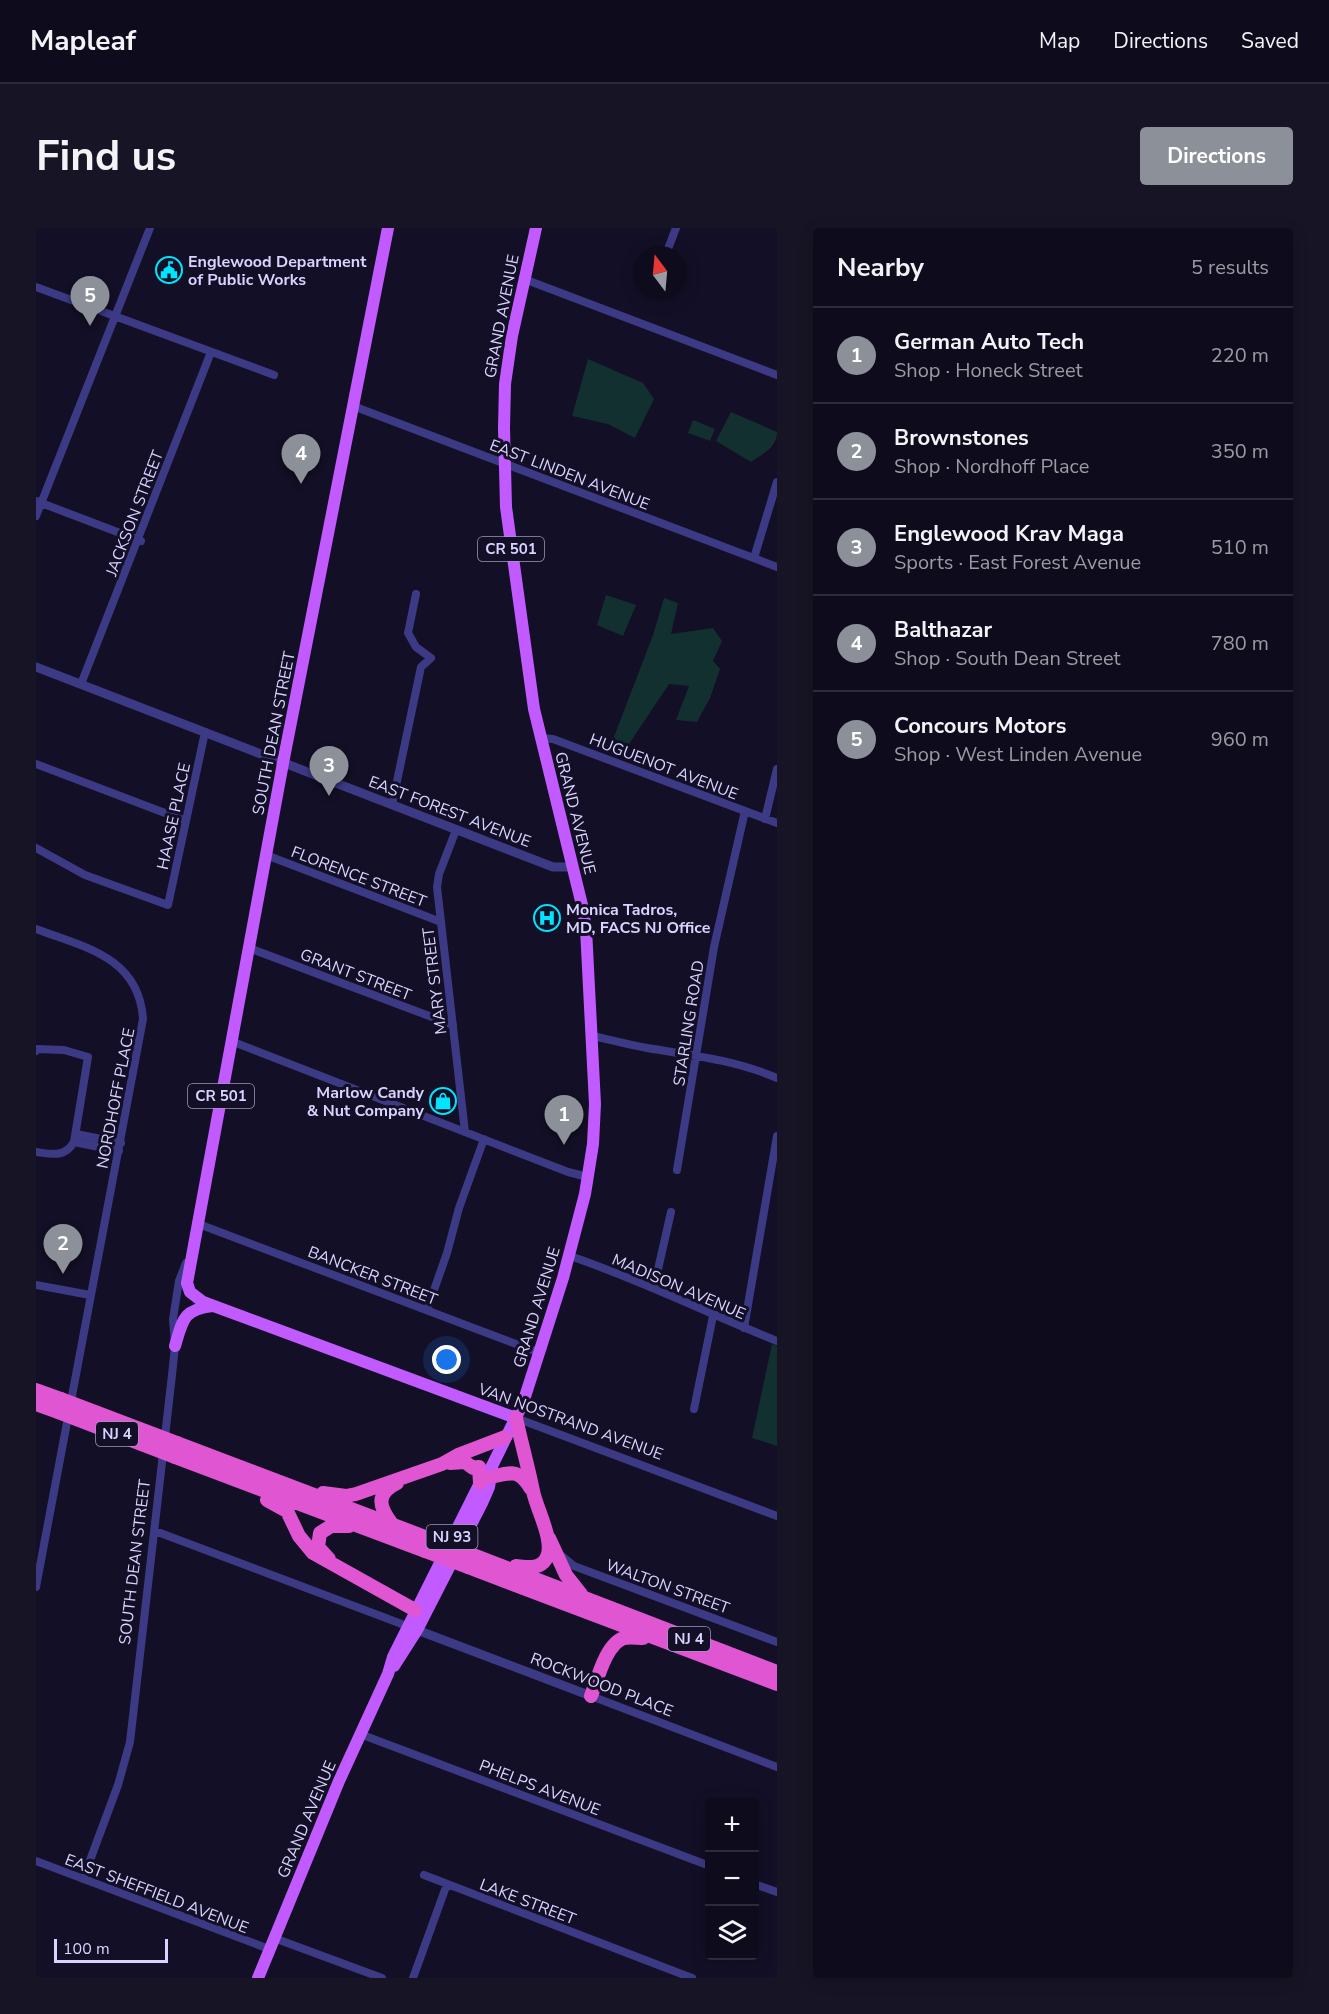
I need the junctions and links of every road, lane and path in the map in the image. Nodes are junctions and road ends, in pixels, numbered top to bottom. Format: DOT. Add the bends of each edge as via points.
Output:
graph roads {
  1 [pos="150,228"];
  2 [pos="388,228"];
  3 [pos="536,228"];
  4 [pos="676,228"];
  5 [pos="669,246"];
  6 [pos="524,279"];
  7 [pos="36,287"];
  8 [pos="114,316"];
  9 [pos="211,352"];
  10 [pos="274,375"];
  11 [pos="777,375"];
  12 [pos="353,406"];
  13 [pos="504,463"];
  14 [pos="777,482"];
  15 [pos="39,502"];
  16 [pos="36,516"];
  17 [pos="140,541"];
  18 [pos="754,558"];
  19 [pos="777,567"];
  20 [pos="416,594"];
  21 [pos="36,667"];
  22 [pos="81,684"];
  23 [pos="205,732"];
  24 [pos="540,738"];
  25 [pos="284,763"];
  26 [pos="36,764"];
  27 [pos="777,769"];
  28 [pos="392,805"];
  29 [pos="745,811"];
  30 [pos="765,819"];
  31 [pos="186,821"];
  32 [pos="777,823"];
  33 [pos="456,830"];
  34 [pos="36,848"];
  35 [pos="266,855"];
  36 [pos="573,867"];
  37 [pos="441,922"];
  38 [pos="36,929"];
  39 [pos="249,948"];
  40 [pos="453,1025"];
  41 [pos="593,1036"];
  42 [pos="231,1041"];
  43 [pos="36,1051"];
  44 [pos="696,1054"];
  45 [pos="777,1078"];
  46 [pos="465,1132"];
  47 [pos="777,1136"];
  48 [pos="75,1138"];
  49 [pos="484,1139"];
  50 [pos="120,1147"];
  51 [pos="36,1152"];
  52 [pos="677,1170"];
  53 [pos="588,1177"];
  54 [pos="671,1212"];
  55 [pos="196,1223"];
  56 [pos="193,1245"];
  57 [pos="570,1256"];
  58 [pos="36,1285"];
  59 [pos="654,1287"];
  60 [pos="188,1288"];
  61 [pos="90,1295"];
  62 [pos="213,1305"];
  63 [pos="427,1310"];
  64 [pos="713,1316"];
  65 [pos="744,1328"];
  66 [pos="777,1341"];
  67 [pos="175,1346"];
  68 [pos="540,1353"];
  69 [pos="36,1390"];
  70 [pos="36,1404"];
  71 [pos="59,1406"];
  72 [pos="694,1408"];
  73 [pos="516,1418"];
  74 [pos="505,1437"];
  75 [pos="176,1450"];
  76 [pos="442,1464"];
  77 [pos="488,1475"];
  78 [pos="410,1476"];
  79 [pos="229,1477"];
  80 [pos="305,1491"];
  81 [pos="533,1492"];
  82 [pos="777,1516"];
  83 [pos="392,1524"];
  84 [pos="359,1526"];
  85 [pos="155,1531"];
  86 [pos="546,1531"];
  87 [pos="429,1545"];
  88 [pos="555,1548"];
  89 [pos="332,1563"];
  90 [pos="499,1564"];
  91 [pos="36,1587"];
  92 [pos="586,1598"];
  93 [pos="415,1610"];
  94 [pos="598,1616"];
  95 [pos="412,1628"];
  96 [pos="655,1638"];
  97 [pos="777,1642"];
  98 [pos="606,1658"];
  99 [pos="777,1672"];
  100 [pos="777,1684"];
  101 [pos="591,1696"];
  102 [pos="360,1734"];
  103 [pos="777,1767"];
  104 [pos="36,1861"];
  105 [pos="705,1864"];
  106 [pos="424,1875"];
  107 [pos="83,1879"];
  108 [pos="447,1884"];
  109 [pos="759,1886"];
  110 [pos="777,1892"];
  111 [pos="271,1944"];
  112 [pos="258,1978"];
  113 [pos="382,1978"];
  114 [pos="413,1978"];
  115 [pos="692,1978"];
  1 -- 8 [label="street"];
  2 -- 12 [label="main road, SOUTH DEAN STREET / CR 501"];
  3 -- 6 [label="main road, GRAND AVENUE / CR 501"];
  4 -- 5 [label="street"];
  6 -- 11 [label="street"];
  6 -- 13 [label="main road, GRAND AVENUE / CR 501" via="505,384"];
  7 -- 8 [label="street"];
  8 -- 9 [label="street"];
  8 -- 15 [label="street"];
  9 -- 10 [label="street"];
  9 -- 17 [label="street, JACKSON STREET"];
  12 -- 13 [label="street, EAST LINDEN AVENUE"];
  12 -- 25 [label="main road, SOUTH DEAN STREET / CR 501"];
  13 -- 18 [label="street, EAST LINDEN AVENUE"];
  13 -- 24 [label="main road, GRAND AVENUE / CR 501" via="510,542"];
  14 -- 18 [label="street"];
  15 -- 16 [label="street"];
  15 -- 17 [label="street"];
  17 -- 22 [label="street, JACKSON STREET"];
  18 -- 19 [label="street, EAST LINDEN AVENUE"];
  20 -- 28 [label="street" via="408,633 416,647 431,658 421,667"];
  21 -- 22 [label="street, EAST FOREST AVENUE"];
  22 -- 23 [label="street, EAST FOREST AVENUE"];
  23 -- 25 [label="street, EAST FOREST AVENUE"];
  23 -- 31 [label="street, HAASE PLACE"];
  24 -- 29 [label="street, HUGUENOT AVENUE" via="553,739"];
  24 -- 36 [label="main road, GRAND AVENUE / CR 501"];
  25 -- 28 [label="street, EAST FOREST AVENUE"];
  25 -- 35 [label="main road, SOUTH DEAN STREET / CR 501"];
  26 -- 31 [label="street"];
  27 -- 30 [label="street"];
  28 -- 33 [label="street, EAST FOREST AVENUE"];
  29 -- 30 [label="street, HUGUENOT AVENUE"];
  29 -- 44 [label="street, STARLING ROAD" via="714,947"];
  30 -- 32 [label="street, HUGUENOT AVENUE"];
  31 -- 34 [label="street, HAASE PLACE" via="168,905 85,875"];
  33 -- 36 [label="street, EAST FOREST AVENUE" via="553,867"];
  33 -- 37 [label="street, MARY STREET" via="437,878"];
  35 -- 37 [label="street, FLORENCE STREET"];
  35 -- 39 [label="main road, SOUTH DEAN STREET / CR 501"];
  36 -- 41 [label="main road, GRAND AVENUE / CR 501" via="585,922"];
  37 -- 40 [label="street, MARY STREET"];
  38 -- 50 [label="street, NORDHOFF PLACE" via="113,962 128,974 140,998 143,1025"];
  39 -- 40 [label="street, GRANT STREET"];
  39 -- 42 [label="main road, SOUTH DEAN STREET / CR 501"];
  40 -- 46 [label="street, MARY STREET"];
  41 -- 44 [label="street"];
  41 -- 53 [label="main road, GRAND AVENUE / CR 501" via="594,1127"];
  42 -- 46 [label="street"];
  42 -- 55 [label="main road, SOUTH DEAN STREET / CR 501"];
  43 -- 48 [label="street" via="64,1050 88,1057"];
  44 -- 45 [label="street"];
  44 -- 52 [label="street, STARLING ROAD"];
  46 -- 49 [label="street"];
  47 -- 65 [label="street"];
  48 -- 50 [label="street"];
  48 -- 51 [label="street" via="71,1148 60,1155"];
  49 -- 53 [label="street"];
  49 -- 63 [label="street"];
  50 -- 61 [label="street, NORDHOFF PLACE"];
  53 -- 57 [label="main road, GRAND AVENUE / CR 501"];
  54 -- 59 [label="street"];
  55 -- 56 [label="main road, SOUTH DEAN STREET / CR 501"];
  55 -- 63 [label="street, BANCKER STREET"];
  56 -- 60 [label="main road, SOUTH DEAN STREET / CR 501"];
  56 -- 67 [label="street, SOUTH DEAN STREET" via="178,1288 173,1319"];
  57 -- 59 [label="street, MADISON AVENUE"];
  57 -- 68 [label="main road, GRAND AVENUE / CR 501"];
  58 -- 61 [label="street"];
  59 -- 64 [label="street, MADISON AVENUE"];
  60 -- 62 [label="main road, VAN NOSTRAND AVENUE / CR 501" via="197,1299"];
  61 -- 91 [label="street, NORDHOFF PLACE"];
  62 -- 67 [label="main road" via="186,1315"];
  62 -- 73 [label="main road, VAN NOSTRAND AVENUE / CR 501"];
  63 -- 68 [label="street, BANCKER STREET"];
  64 -- 65 [label="street, MADISON AVENUE"];
  64 -- 72 [label="street"];
  65 -- 66 [label="street, MADISON AVENUE"];
  67 -- 85 [label="street, SOUTH DEAN STREET"];
  68 -- 73 [label="main road, GRAND AVENUE / CR 501"];
  69 -- 71 [label="highway, NJ 4"];
  70 -- 71 [label="highway, NJ 4"];
  71 -- 75 [label="highway, NJ 4, bridge"];
  73 -- 74 [label="main road, GRAND AVENUE / NJ 93"];
  73 -- 81 [label="highway"];
  73 -- 82 [label="street, VAN NOSTRAND AVENUE"];
  74 -- 76 [label="highway"];
  74 -- 77 [label="main road, GRAND AVENUE / NJ 93"];
  75 -- 79 [label="highway, NJ 4"];
  75 -- 80 [label="highway, NJ 4"];
  76 -- 77 [label="highway" via="462,1461"];
  76 -- 78 [label="highway"];
  77 -- 81 [label="highway" via="517,1473"];
  77 -- 93 [label="main road, GRAND AVENUE / NJ 93"];
  77 -- 95 [label="main road, GRAND AVENUE / NJ 93" via="489,1487 482,1503"];
  78 -- 80 [label="highway" via="351,1495"];
  78 -- 83 [label="highway" via="389,1487 382,1497 383,1511"];
  79 -- 84 [label="highway, NJ 4"];
  79 -- 89 [label="highway" via="287,1511 307,1547"];
  80 -- 83 [label="highway, NJ 4"];
  81 -- 86 [label="highway"];
  83 -- 87 [label="highway, NJ 4"];
  84 -- 87 [label="highway, NJ 4"];
  84 -- 89 [label="highway" via="331,1526 320,1533 318,1547"];
  85 -- 95 [label="street, ROCKWOOD PLACE"];
  85 -- 107 [label="street, SOUTH DEAN STREET" via="130,1743"];
  86 -- 88 [label="highway"];
  86 -- 90 [label="highway" via="548,1555 540,1565"];
  87 -- 90 [label="highway, NJ 4, bridge" via="468,1552"];
  87 -- 94 [label="highway, NJ 4, bridge" via="468,1567"];
  88 -- 92 [label="highway" via="568,1579"];
  88 -- 97 [label="street, WALTON STREET" via="574,1566"];
  89 -- 93 [label="highway"];
  90 -- 92 [label="highway, NJ 4"];
  92 -- 99 [label="highway, NJ 4"];
  93 -- 95 [label="main road, GRAND AVENUE / NJ 93"];
  94 -- 96 [label="highway, NJ 4"];
  94 -- 98 [label="highway" via="608,1633"];
  95 -- 101 [label="street, ROCKWOOD PLACE"];
  95 -- 102 [label="main road, GRAND AVENUE / NJ 93" via="393,1657"];
  96 -- 98 [label="highway" via="621,1639"];
  96 -- 100 [label="highway, NJ 4"];
  98 -- 101 [label="highway"];
  101 -- 103 [label="street, ROCKWOOD PLACE"];
  102 -- 105 [label="street, PHELPS AVENUE"];
  102 -- 111 [label="main road, GRAND AVENUE / NJ 93"];
  104 -- 107 [label="street, EAST SHEFFIELD AVENUE"];
  106 -- 108 [label="street, LAKE STREET"];
  107 -- 111 [label="street, EAST SHEFFIELD AVENUE"];
  108 -- 114 [label="street"];
  108 -- 115 [label="street, LAKE STREET"];
  109 -- 110 [label="street"];
  111 -- 112 [label="main road, GRAND AVENUE / NJ 93"];
  111 -- 113 [label="street, EAST SHEFFIELD AVENUE"];
}
